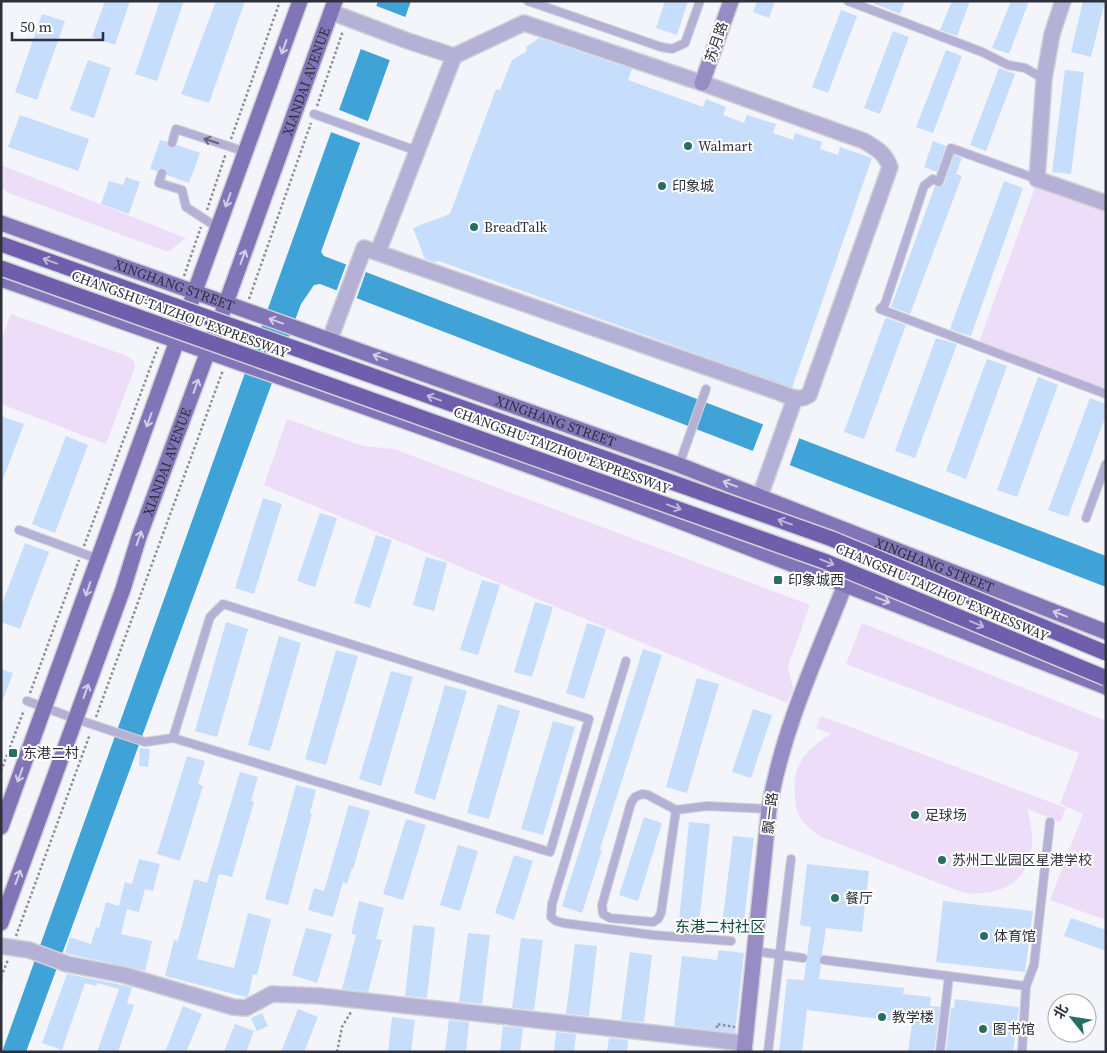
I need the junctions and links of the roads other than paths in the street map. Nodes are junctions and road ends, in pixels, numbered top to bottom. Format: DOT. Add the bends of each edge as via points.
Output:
graph roads {
  1 [pos="300,1"];
  2 [pos="528,1"];
  3 [pos="700,1"];
  4 [pos="731,1"];
  5 [pos="848,1"];
  6 [pos="1063,1"];
  7 [pos="333,7"];
  8 [pos="454,56"];
  9 [pos="1044,79"];
  10 [pos="702,83"];
  11 [pos="314,114"];
  12 [pos="172,144"];
  13 [pos="417,151"];
  14 [pos="246,152"];
  15 [pos="162,173"];
  16 [pos="1037,179"];
  17 [pos="1106,203"];
  18 [pos="1,223"];
  19 [pos="218,228"];
  20 [pos="1,244"];
  21 [pos="378,252"];
  22 [pos="1,268"];
  23 [pos="1,279"];
  24 [pos="195,292"];
  25 [pos="226,303"];
  26 [pos="330,339"];
  27 [pos="177,341"];
  28 [pos="208,352"];
  29 [pos="705,393"];
  30 [pos="1106,394"];
  31 [pos="795,398"];
  32 [pos="1106,464"];
  33 [pos="679,465"];
  34 [pos="760,496"];
  35 [pos="1086,518"];
  36 [pos="19,530"];
  37 [pos="98,559"];
  38 [pos="845,585"];
  39 [pos="1106,632"];
  40 [pos="1106,653"];
  41 [pos="626,661"];
  42 [pos="1106,678"];
  43 [pos="1106,688"];
  44 [pos="27,702"];
  45 [pos="45,709"];
  46 [pos="76,720"];
  47 [pos="174,738"];
  48 [pos="769,809"];
  49 [pos="676,810"];
  50 [pos="1050,822"];
  51 [pos="1,827"];
  52 [pos="791,859"];
  53 [pos="1,923"];
  54 [pos="731,941"];
  55 [pos="6,947"];
  56 [pos="754,951"];
  57 [pos="779,954"];
  58 [pos="803,958"];
  59 [pos="824,960"];
  60 [pos="949,976"];
  61 [pos="1026,986"];
  62 [pos="744,1047"];
  63 [pos="768,1052"];
  64 [pos="940,1052"];
  65 [pos="1022,1052"];
  1 -- 14 [label="main road, one-way"];
  2 -- 3 [label="lane" via="672,49 685,43"];
  4 -- 10 [label="street, 苏月路"];
  5 -- 9 [label="lane" via="1008,65 1025,68"];
  6 -- 9 [label="street" via="1052,34"];
  7 -- 8 [label="street" via="347,19"];
  25 -- 7 [label="main road, XIANDAI AVENUE, one-way"];
  8 -- 10 [label="street" via="524,22"];
  8 -- 13 [label="street"];
  9 -- 16 [label="street"];
  10 -- 31 [label="street" via="864,141 887,158 890,167 809,395"];
  11 -- 13 [label="lane"];
  14 -- 12 [label="lane, one-way" via="176,129"];
  13 -- 21 [label="street"];
  14 -- 19 [label="main road, one-way"];
  15 -- 19 [label="lane" via="159,183 182,190 186,206"];
  16 -- 17 [label="street"];
  16 -- 30 [label="lane" via="951,148 939,182 933,179 924,186 885,304 880,309"];
  18 -- 24 [label="main road, XINGHANG STREET"];
  19 -- 24 [label="main road"];
  40 -- 20 [label="highway, CHANGSHU-TAIZHOU EXPRESSWAY, one-way, bridge" via="832,539"];
  21 -- 26 [label="street" via="364,248"];
  21 -- 31 [label="street"];
  22 -- 42 [label="highway, CHANGSHU-TAIZHOU EXPRESSWAY, one-way, bridge" via="824,561"];
  23 -- 27 [label="main road"];
  24 -- 25 [label="main road, XINGHANG STREET"];
  24 -- 27 [label="main road"];
  26 -- 25 [label="main road, XINGHANG STREET, one-way"];
  25 -- 28 [label="main road, XIANDAI AVENUE"];
  33 -- 26 [label="main road, XINGHANG STREET, one-way"];
  27 -- 28 [label="main road"];
  27 -- 37 [label="main road, one-way"];
  28 -- 38 [label="main road" via="614,497"];
  46 -- 28 [label="main road, XIANDAI AVENUE, one-way"];
  29 -- 33 [label="lane"];
  31 -- 34 [label="street"];
  32 -- 35 [label="lane"];
  34 -- 33 [label="main road, XINGHANG STREET, one-way"];
  39 -- 34 [label="main road, XINGHANG STREET, one-way"];
  36 -- 37 [label="lane"];
  37 -- 45 [label="main road, one-way"];
  38 -- 43 [label="main road, one-way"];
  38 -- 48 [label="street, 飘一路" via="786,736"];
  41 -- 54 [label="lane" via="552,904 551,917 563,923 644,934"];
  44 -- 45 [label="lane"];
  45 -- 46 [label="lane"];
  45 -- 51 [label="main road, one-way"];
  46 -- 47 [label="lane" via="145,742"];
  53 -- 46 [label="main road, XIANDAI AVENUE, one-way"];
  47 -- 47 [label="lane" via="210,617 223,604 589,719 550,852"];
  48 -- 49 [label="lane" via="707,806"];
  48 -- 56 [label="street, 飘一路"];
  49 -- 49 [label="lane" via="658,919 653,922 610,918 603,914 602,905 630,803 635,797 648,794"];
  50 -- 61 [label="lane" via="1034,965"];
  52 -- 57 [label="lane"];
  55 -- 62 [label="street" via="29,950 67,964 124,975 239,1008 246,1008 272,994 359,1000"];
  56 -- 57 [label="lane"];
  56 -- 62 [label="street, 飘一路"];
  57 -- 58 [label="lane"];
  57 -- 63 [label="lane"];
  59 -- 60 [label="lane"];
  60 -- 61 [label="lane"];
  60 -- 64 [label="lane"];
  61 -- 65 [label="lane"];
}
